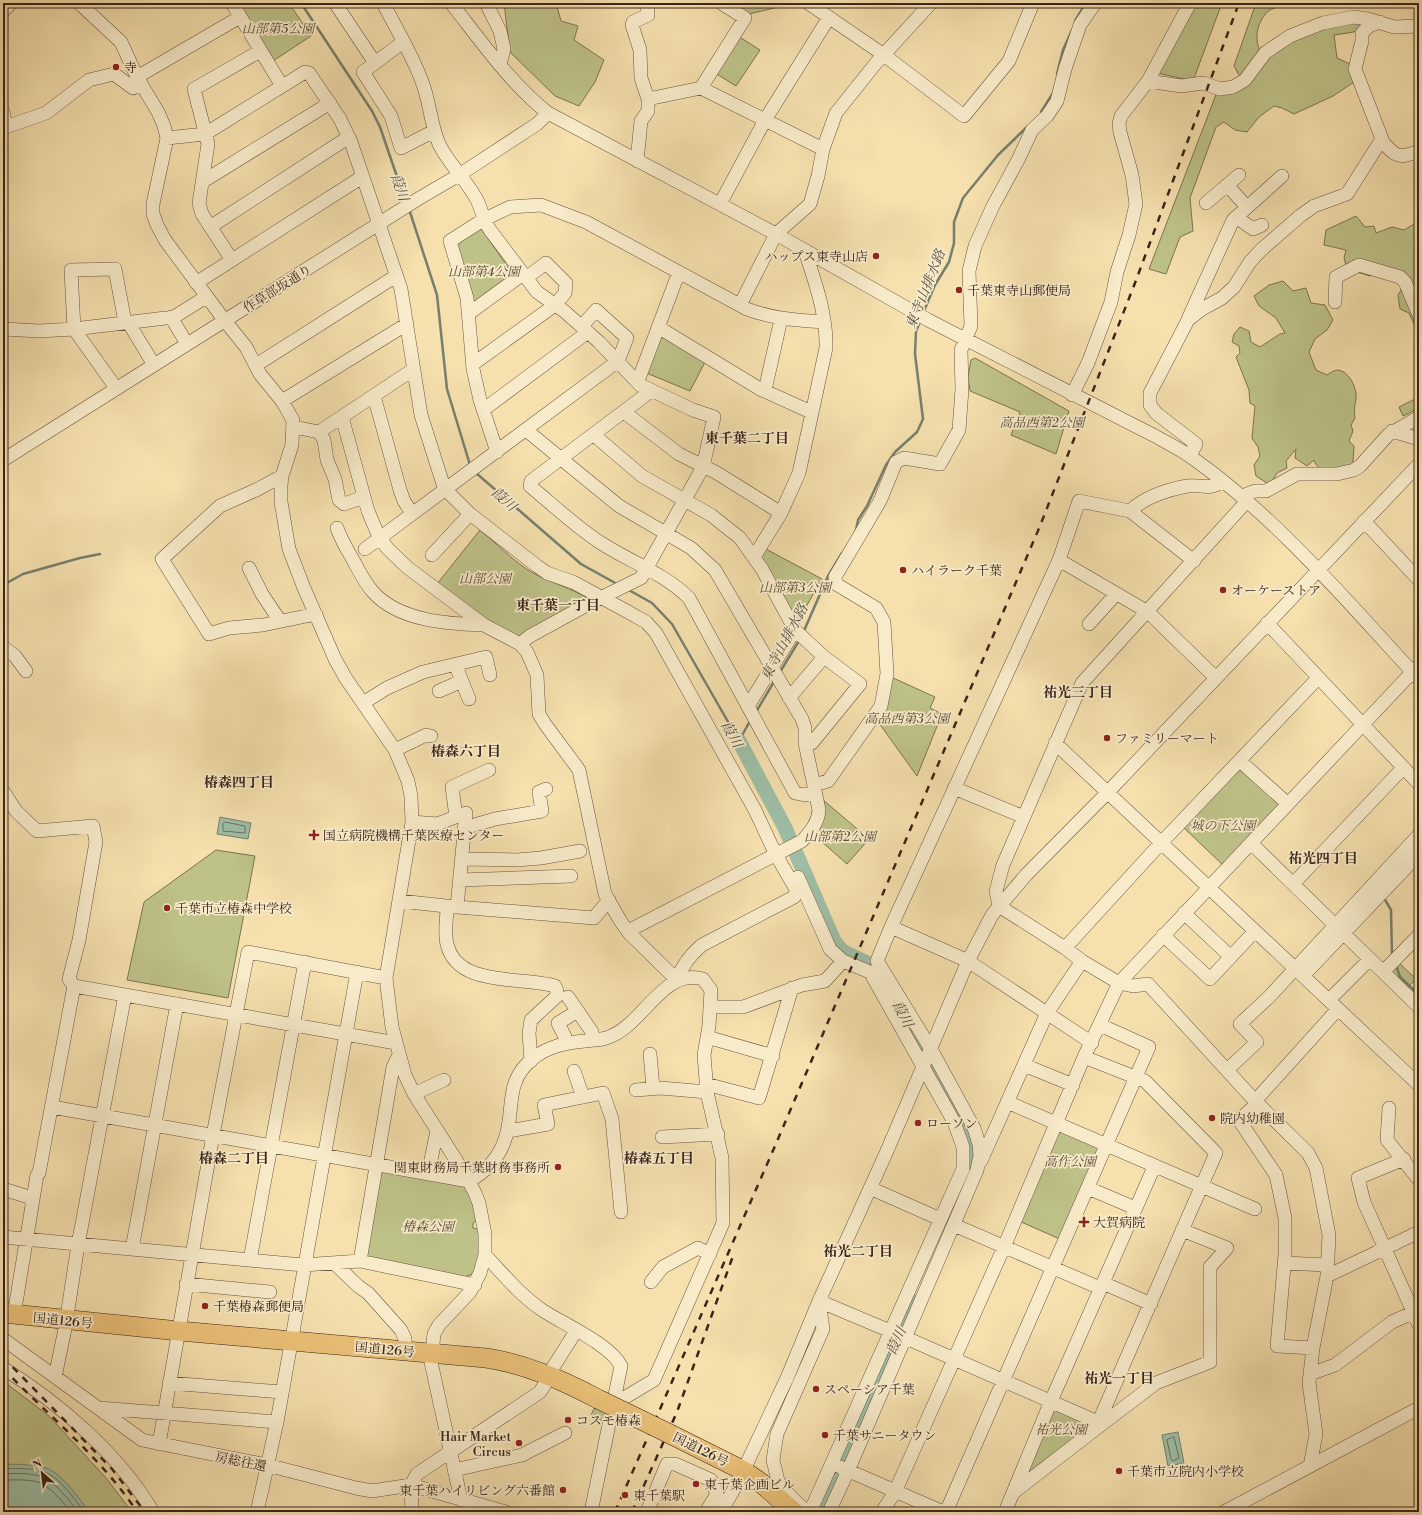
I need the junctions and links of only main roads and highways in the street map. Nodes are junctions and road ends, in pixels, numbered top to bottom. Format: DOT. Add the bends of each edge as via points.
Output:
graph roads {
  1 [pos="7,1316"];
  2 [pos="290,1344"];
  3 [pos="432,1358"];
  4 [pos="742,1476"];
  5 [pos="781,1512"];
  6 [pos="794,1512"];
  1 -- 2 [label="highway, 国道126号" via="117,1332"];
  2 -- 3 [label="highway, 国道126号"];
  2 -- 3 [label="highway, 国道126号" via="406,1351"];
  3 -- 4 [label="highway, 国道126号" via="510,1370 547,1382 602,1404"];
  4 -- 5 [label="highway"];
  4 -- 6 [label="highway" via="760,1482"];
}
